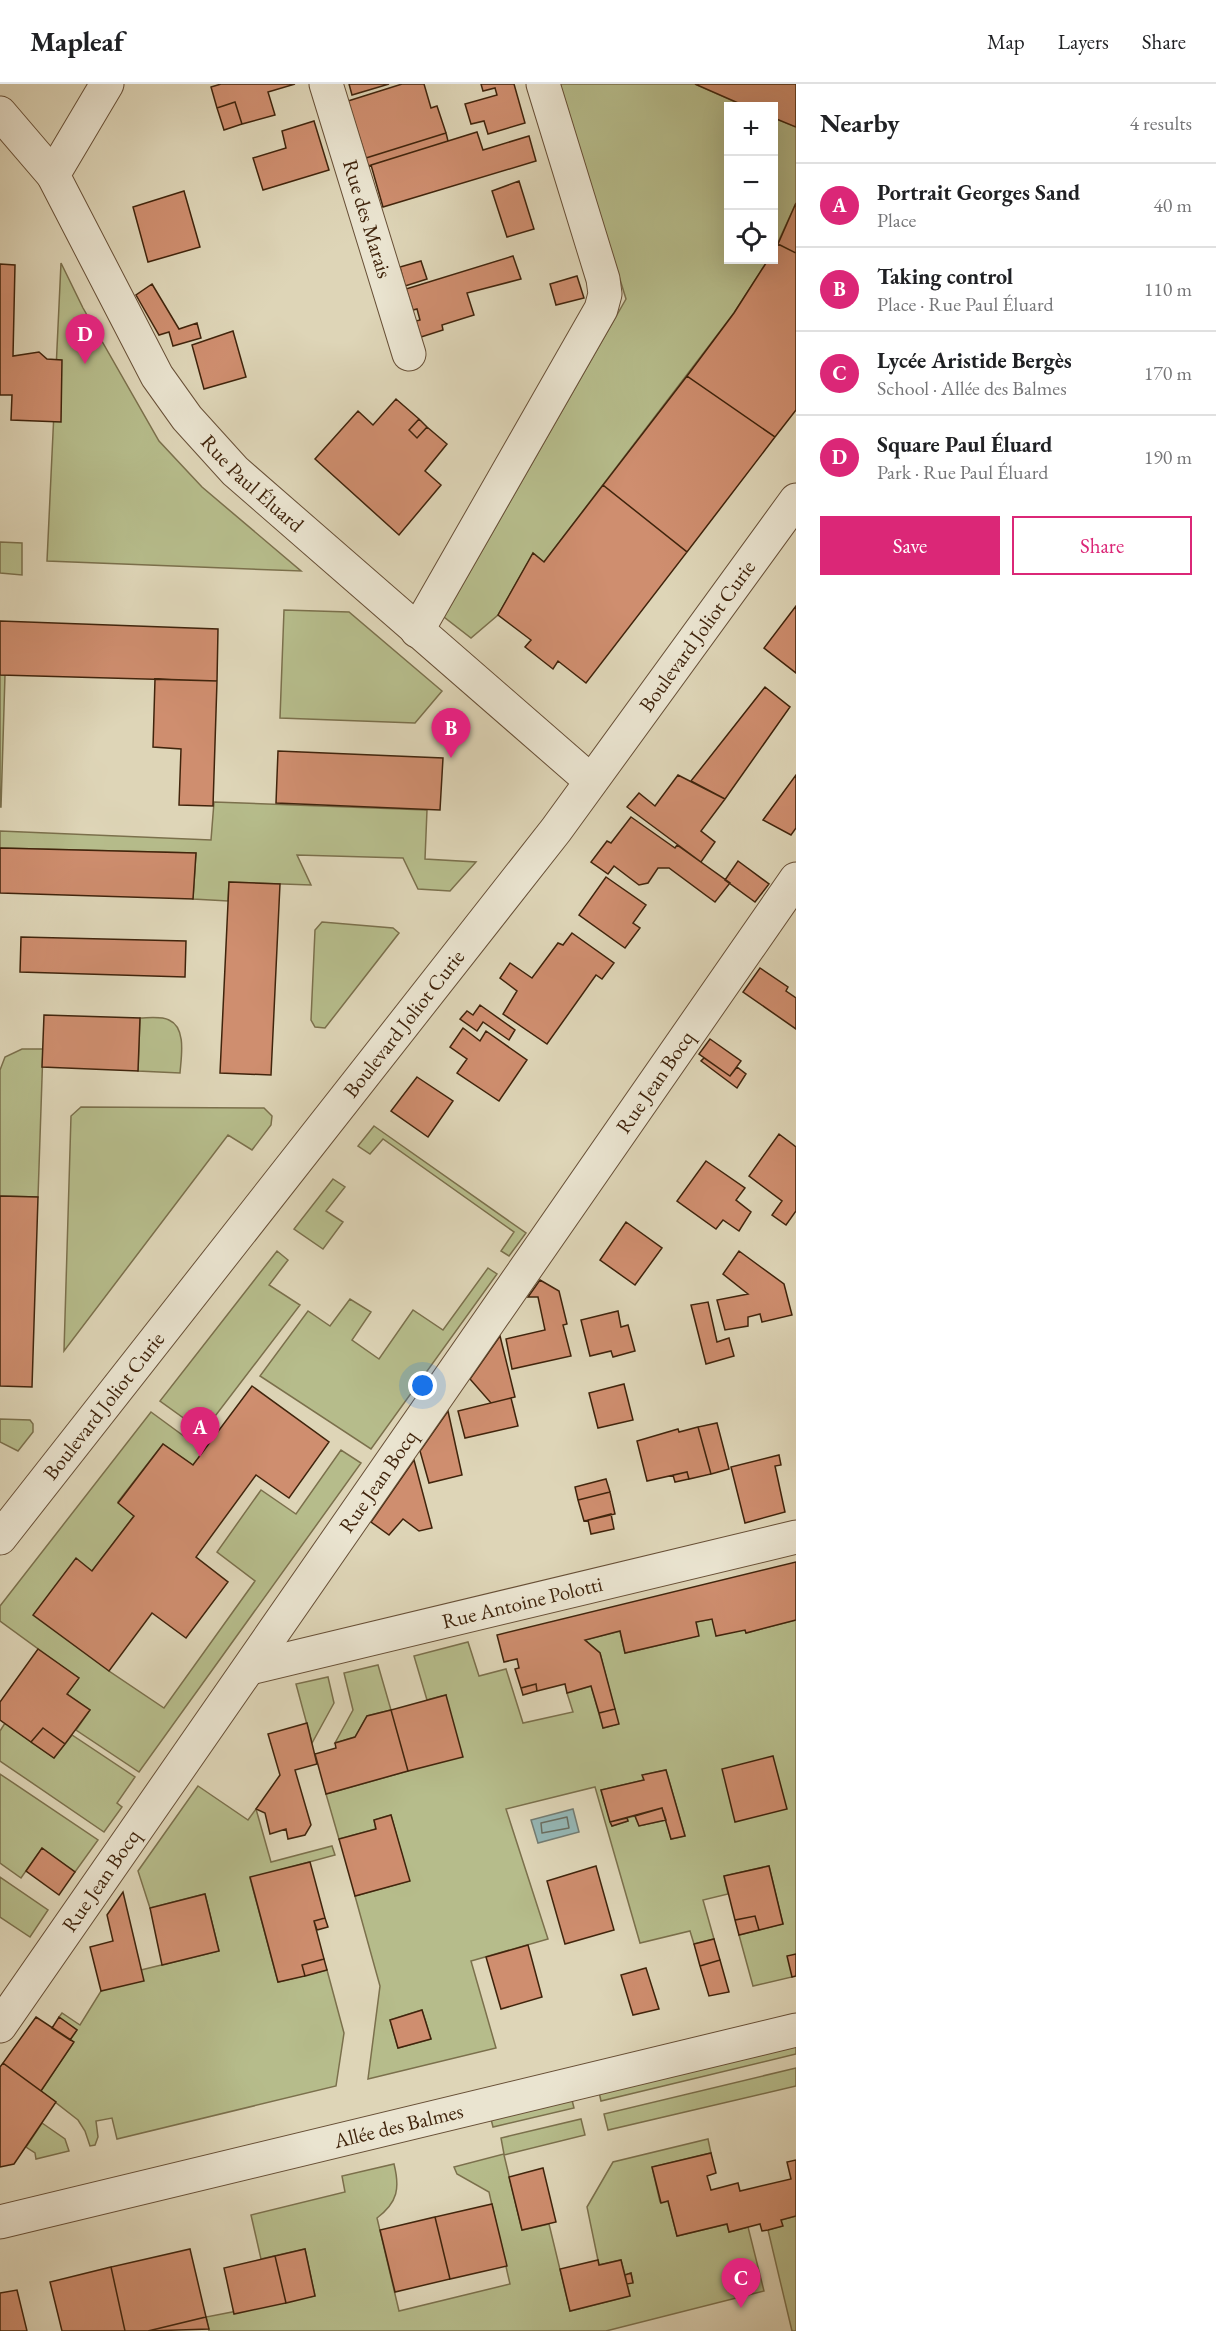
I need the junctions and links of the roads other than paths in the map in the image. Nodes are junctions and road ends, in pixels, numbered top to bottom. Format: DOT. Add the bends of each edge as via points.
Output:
graph roads {
  1 [pos="107,84"];
  2 [pos="326,84"];
  3 [pos="543,84"];
  4 [pos="0,112"];
  5 [pos="53,175"];
  6 [pos="409,354"];
  7 [pos="796,500"];
  8 [pos="417,632"];
  9 [pos="591,781"];
  10 [pos="796,879"];
  11 [pos="796,1537"];
  12 [pos="0,1538"];
  13 [pos="250,1668"];
  14 [pos="0,2026"];
  15 [pos="796,2030"];
  16 [pos="0,2222"];
  1 -- 5 [label="street"];
  2 -- 6 [label="street, Rue des Marais"];
  3 -- 8 [label="street" via="605,294 595,319"];
  4 -- 5 [label="street, Rue Paul Éluard"];
  5 -- 8 [label="street, Rue Paul Éluard" via="157,376 187,418 235,471"];
  7 -- 9 [label="street, Boulevard Joliot Curie"];
  8 -- 9 [label="street, Rue Paul Éluard"];
  9 -- 12 [label="street, Boulevard Joliot Curie"];
  10 -- 13 [label="street, Rue Jean Bocq"];
  11 -- 13 [label="street, Rue Antoine Polotti"];
  13 -- 14 [label="street, Rue Jean Bocq"];
  15 -- 16 [label="street, Allée des Balmes"];
}
